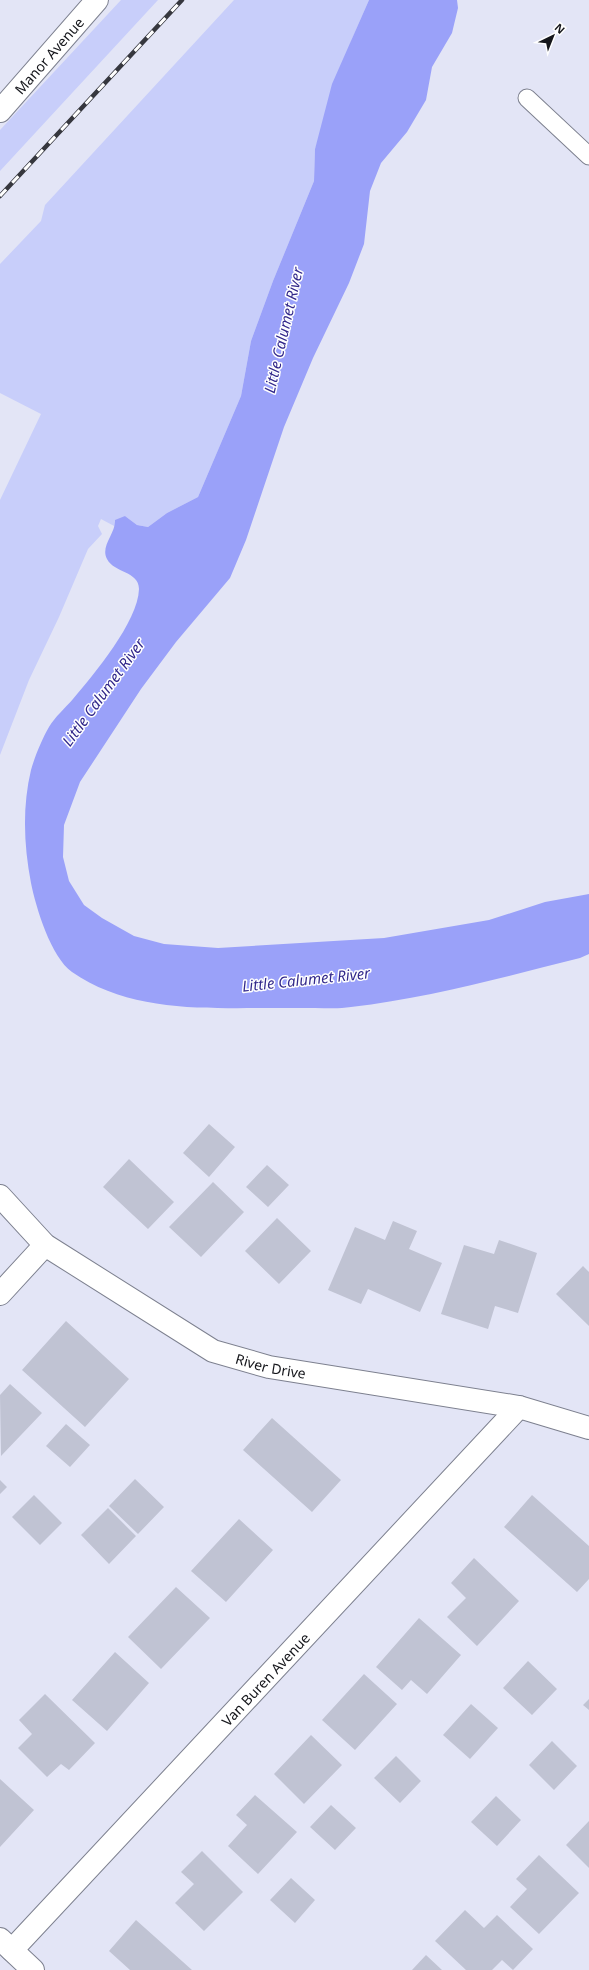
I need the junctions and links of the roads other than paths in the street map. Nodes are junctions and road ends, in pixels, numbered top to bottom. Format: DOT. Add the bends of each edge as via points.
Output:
graph roads {
  1 [pos="96,0"];
  2 [pos="527,98"];
  3 [pos="0,111"];
  4 [pos="589,156"];
  5 [pos="0,1196"];
  6 [pos="45,1245"];
  7 [pos="0,1294"];
  8 [pos="519,1407"];
  9 [pos="589,1428"];
  10 [pos="6,1944"];
  11 [pos="33,1970"];
  1 -- 3 [label="street, Manor Avenue"];
  2 -- 4 [label="lane"];
  5 -- 6 [label="street, River Drive"];
  6 -- 7 [label="street"];
  6 -- 8 [label="street, River Drive" via="214,1351 269,1367"];
  8 -- 9 [label="street, River Drive"];
  8 -- 10 [label="street, Van Buren Avenue"];
  10 -- 11 [label="street"];
}
